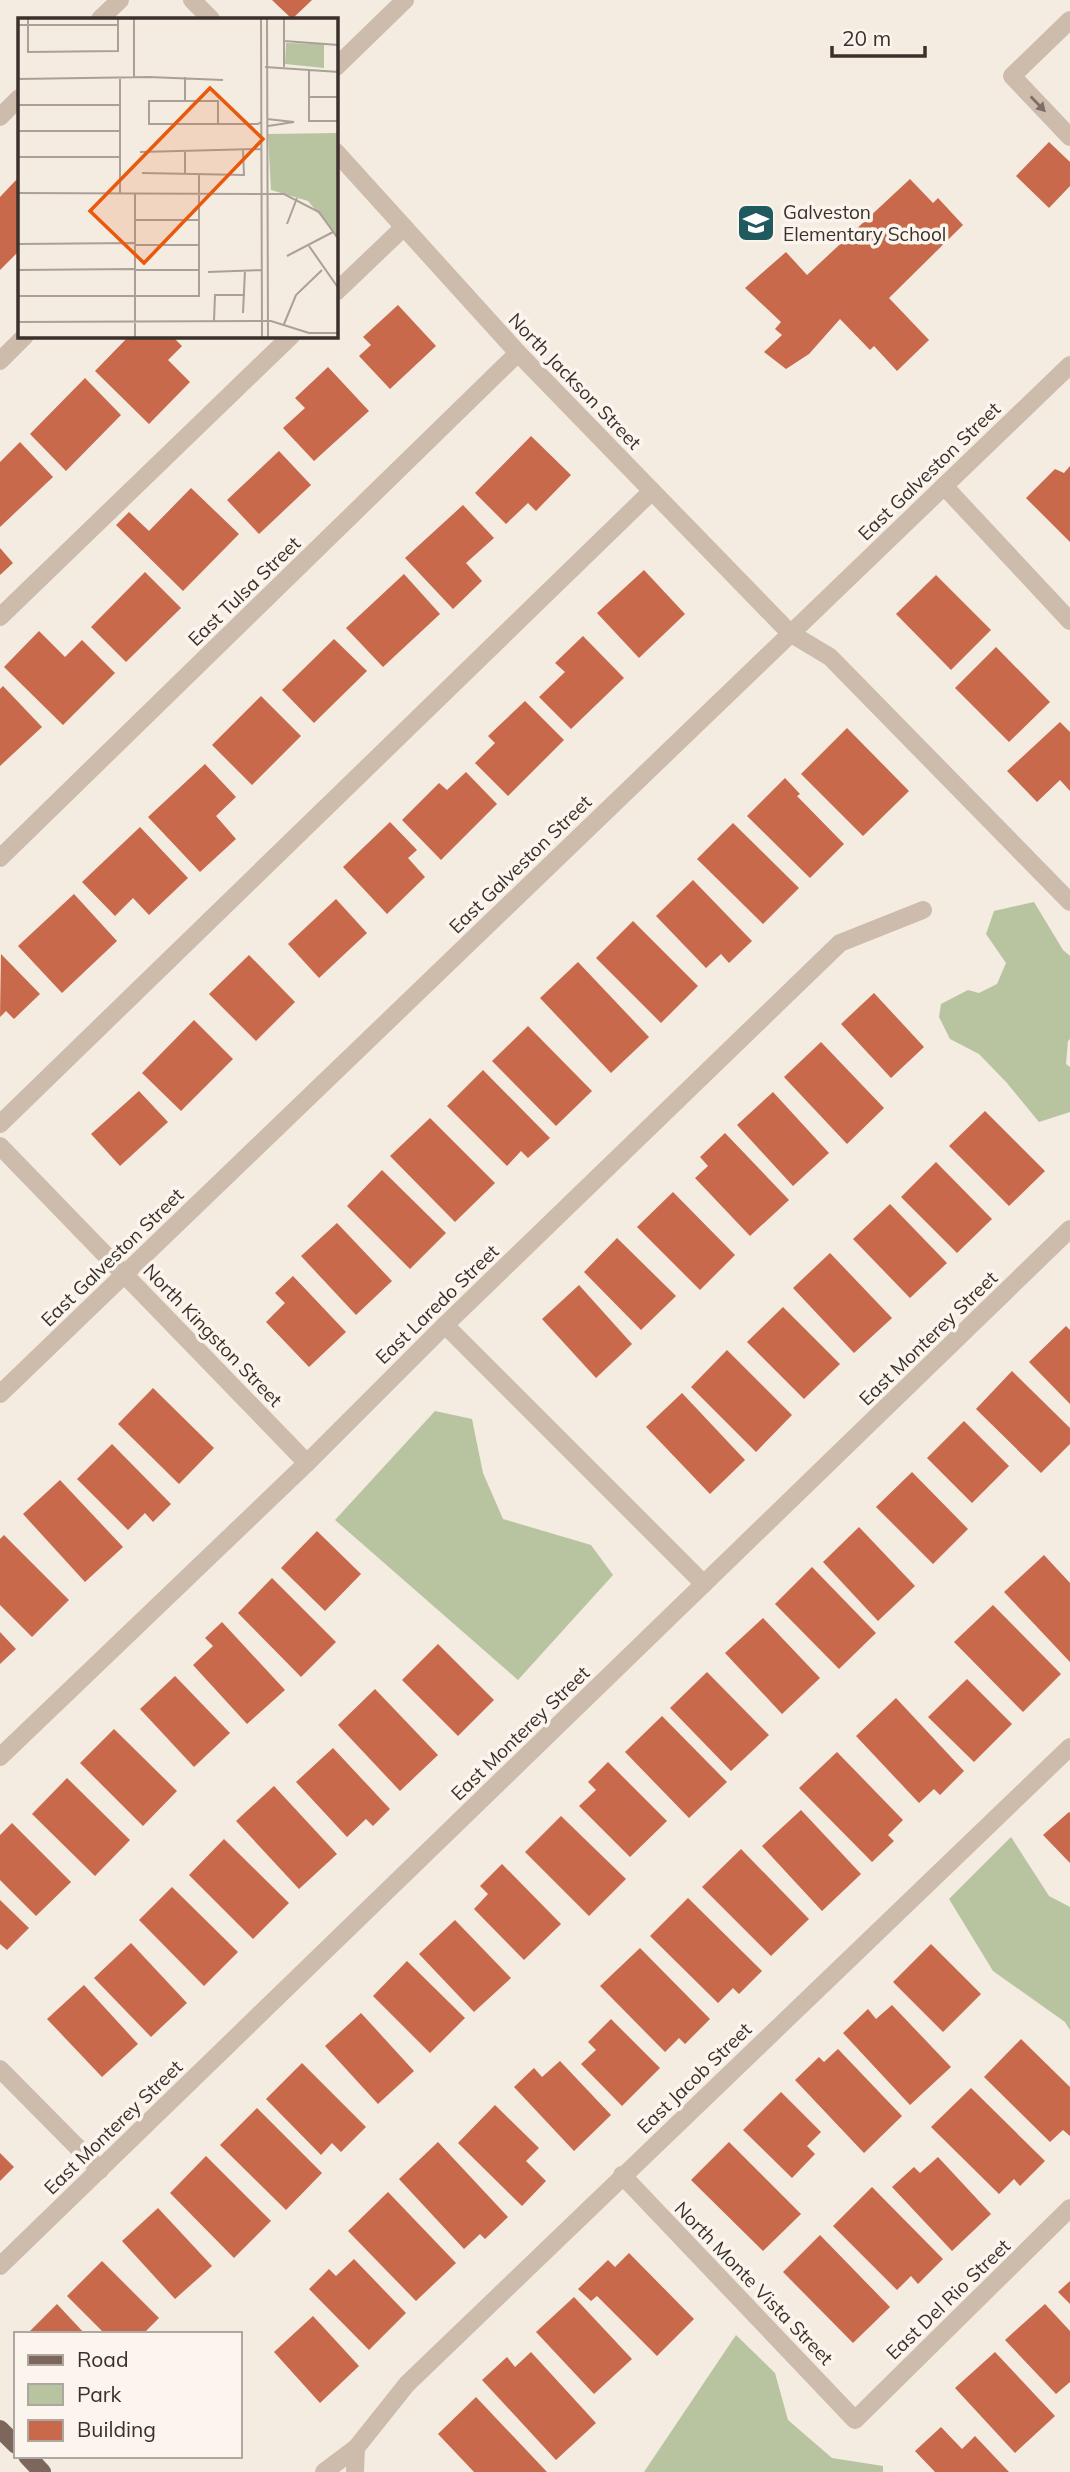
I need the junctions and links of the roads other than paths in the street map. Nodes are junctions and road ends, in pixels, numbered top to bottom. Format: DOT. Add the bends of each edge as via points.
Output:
graph roads {
  1 [pos="120,0"];
  2 [pos="192,0"];
  3 [pos="405,0"];
  4 [pos="101,18"];
  5 [pos="210,18"];
  6 [pos="1070,20"];
  7 [pos="338,65"];
  8 [pos="18,99"];
  9 [pos="0,117"];
  10 [pos="1067,134"];
  11 [pos="338,154"];
  12 [pos="404,227"];
  13 [pos="338,290"];
  14 [pos="24,338"];
  15 [pos="289,338"];
  16 [pos="518,353"];
  17 [pos="0,360"];
  18 [pos="1070,365"];
  19 [pos="944,486"];
  20 [pos="652,491"];
  21 [pos="0,617"];
  22 [pos="1070,621"];
  23 [pos="790,633"];
  24 [pos="0,858"];
  25 [pos="1070,902"];
  26 [pos="923,910"];
  27 [pos="0,1124"];
  28 [pos="0,1146"];
  29 [pos="1070,1229"];
  30 [pos="125,1274"];
  31 [pos="445,1325"];
  32 [pos="0,1394"];
  33 [pos="307,1464"];
  34 [pos="704,1584"];
  35 [pos="1070,1747"];
  36 [pos="0,1756"];
  37 [pos="0,2069"];
  38 [pos="100,2170"];
  39 [pos="622,2175"];
  40 [pos="1070,2208"];
  41 [pos="0,2266"];
  42 [pos="855,2420"];
  43 [pos="0,2429"];
  44 [pos="14,2443"];
  45 [pos="356,2448"];
  46 [pos="29,2458"];
  47 [pos="42,2472"];
  48 [pos="324,2472"];
  49 [pos="355,2472"];
  1 -- 4 [label="street"];
  2 -- 5 [label="street"];
  3 -- 7 [label="street"];
  6 -- 10 [label="street, one-way" via="1012,76"];
  8 -- 9 [label="street"];
  11 -- 12 [label="street, North Jackson Street"];
  12 -- 13 [label="street"];
  12 -- 16 [label="street, North Jackson Street"];
  14 -- 17 [label="street"];
  15 -- 21 [label="street"];
  16 -- 20 [label="street, North Jackson Street"];
  16 -- 24 [label="street, East Tulsa Street"];
  18 -- 19 [label="street, East Galveston Street"];
  19 -- 22 [label="street"];
  19 -- 23 [label="street, East Galveston Street"];
  20 -- 23 [label="street, North Jackson Street"];
  20 -- 27 [label="street"];
  23 -- 25 [label="street, North Jackson Street" via="830,657"];
  23 -- 30 [label="street, East Galveston Street"];
  26 -- 31 [label="street, East Laredo Street" via="841,943"];
  28 -- 30 [label="street, North Kingston Street"];
  29 -- 34 [label="street, East Monterey Street"];
  30 -- 32 [label="street, East Galveston Street"];
  30 -- 33 [label="street, North Kingston Street"];
  31 -- 33 [label="street, East Laredo Street"];
  31 -- 34 [label="street"];
  33 -- 36 [label="street, East Laredo Street"];
  34 -- 38 [label="street, East Monterey Street"];
  35 -- 39 [label="street, East Jacob Street"];
  37 -- 38 [label="street"];
  38 -- 41 [label="street, East Monterey Street"];
  39 -- 42 [label="street, North Monte Vista Street"];
  39 -- 45 [label="street, East Jacob Street" via="407,2384"];
  40 -- 42 [label="street, East Del Rio Street"];
  43 -- 44 [label="main road"];
  45 -- 48 [label="street, East Jacob Street"];
  45 -- 49 [label="street"];
  46 -- 47 [label="main road"];
}
